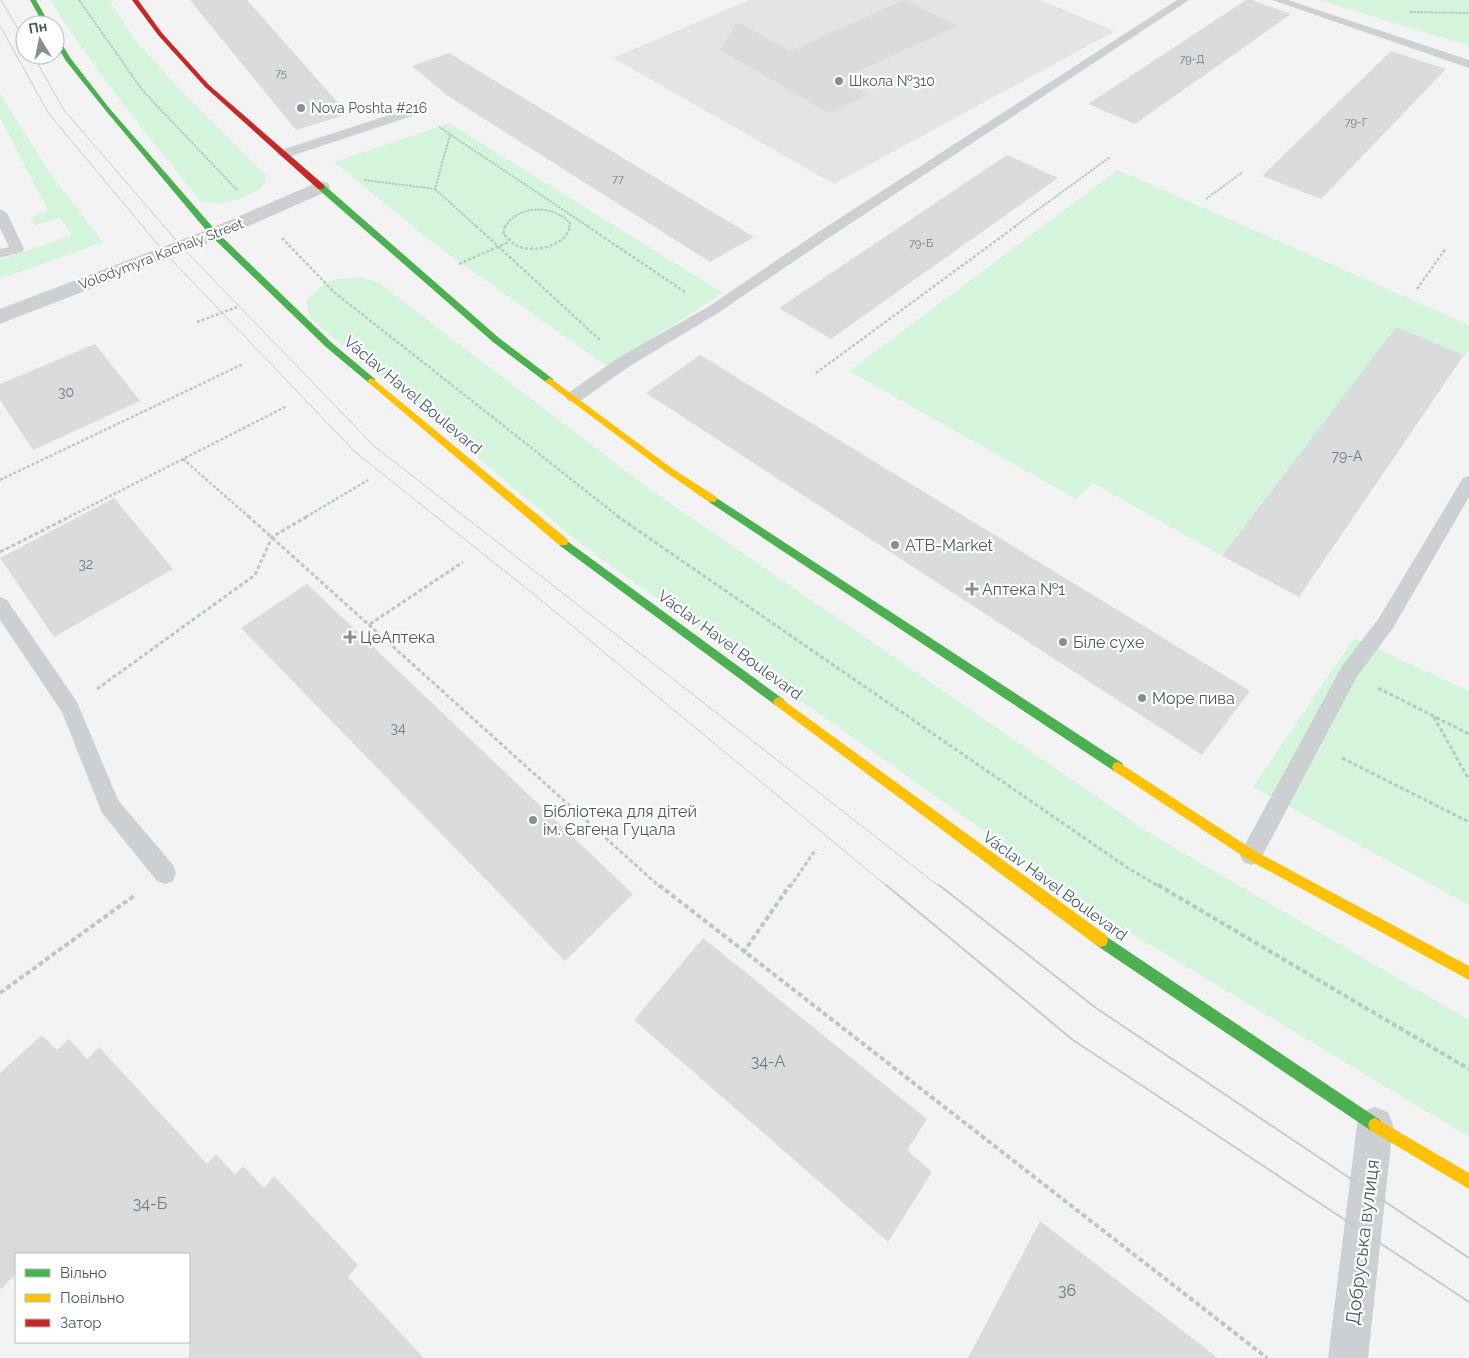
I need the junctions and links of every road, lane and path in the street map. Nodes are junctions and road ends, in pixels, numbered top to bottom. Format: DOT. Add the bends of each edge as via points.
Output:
graph roads {
  1 [pos="33,0"];
  2 [pos="79,0"];
  3 [pos="135,0"];
  4 [pos="1184,0"];
  5 [pos="1277,0"];
  6 [pos="41,15"];
  7 [pos="65,55"];
  8 [pos="1469,64"];
  9 [pos="414,111"];
  10 [pos="450,135"];
  11 [pos="283,154"];
  12 [pos="1110,158"];
  13 [pos="1243,172"];
  14 [pos="358,180"];
  15 [pos="321,187"];
  16 [pos="435,188"];
  17 [pos="1206,199"];
  18 [pos="564,209"];
  19 [pos="0,213"];
  20 [pos="260,215"];
  21 [pos="564,215"];
  22 [pos="214,234"];
  23 [pos="509,242"];
  24 [pos="500,246"];
  25 [pos="1446,248"];
  26 [pos="0,254"];
  27 [pos="457,264"];
  28 [pos="1416,289"];
  29 [pos="237,307"];
  30 [pos="713,310"];
  31 [pos="0,317"];
  32 [pos="197,322"];
  33 [pos="624,362"];
  34 [pos="242,364"];
  35 [pos="816,373"];
  36 [pos="574,397"];
  37 [pos="287,406"];
  38 [pos="183,459"];
  39 [pos="0,480"];
  40 [pos="368,480"];
  41 [pos="1469,482"];
  42 [pos="272,537"];
  43 [pos="0,552"];
  44 [pos="463,562"];
  45 [pos="0,605"];
  46 [pos="370,624"];
  47 [pos="1349,672"];
  48 [pos="70,708"];
  49 [pos="1434,716"];
  50 [pos="1469,734"];
  51 [pos="1312,742"];
  52 [pos="1469,780"];
  53 [pos="1469,822"];
  54 [pos="816,849"];
  55 [pos="1251,855"];
  56 [pos="165,873"];
  57 [pos="743,953"];
  58 [pos="1469,973"];
  59 [pos="0,993"];
  60 [pos="1469,1068"];
  61 [pos="1375,1125"];
  62 [pos="1469,1181"];
  63 [pos="1266,1358"];
  64 [pos="1348,1358"];
  1 -- 6 [label="main road"];
  2 -- 20 [label="path" via="143,91"];
  3 -- 11 [label="main road" via="160,34 208,86"];
  4 -- 30 [label="lane" via="830,230"];
  5 -- 8 [label="lane"];
  7 -- 22 [label="main road, Václav Havel Boulevard"];
  9 -- 10 [label="path"];
  9 -- 11 [label="lane"];
  10 -- 16 [label="path"];
  10 -- 18 [label="path"];
  11 -- 15 [label="main road"];
  12 -- 35 [label="path"];
  13 -- 17 [label="path"];
  14 -- 16 [label="path"];
  15 -- 20 [label="street, Volodymyra Kachaly Street"];
  15 -- 36 [label="main road" via="496,340"];
  16 -- 24 [label="path"];
  18 -- 21 [label="path"];
  18 -- 30 [label="path"];
  19 -- 26 [label="lane" via="17,249"];
  20 -- 22 [label="street, Volodymyra Kachaly Street"];
  20 -- 60 [label="path" via="334,292 617,516 1128,868"];
  21 -- 23 [label="path" via="544,209 522,212 504,226 503,234"];
  21 -- 23 [label="path" via="571,228 561,242 533,249"];
  22 -- 31 [label="street, Volodymyra Kachaly Street"];
  22 -- 61 [label="main road, Václav Havel Boulevard" via="329,345 574,551 1100,939"];
  23 -- 24 [label="path"];
  24 -- 27 [label="path"];
  24 -- 33 [label="path"];
  25 -- 28 [label="path"];
  29 -- 32 [label="path"];
  30 -- 33 [label="lane"];
  33 -- 36 [label="lane"];
  34 -- 39 [label="path"];
  36 -- 55 [label="main road" via="670,471"];
  37 -- 38 [label="path"];
  38 -- 42 [label="path"];
  38 -- 43 [label="path"];
  40 -- 42 [label="path"];
  41 -- 47 [label="lane" via="1386,623"];
  42 -- 46 [label="path"];
  42 -- 48 [label="path" via="255,575"];
  44 -- 46 [label="path"];
  45 -- 48 [label="lane"];
  46 -- 57 [label="path" via="674,900"];
  47 -- 49 [label="path"];
  47 -- 51 [label="lane"];
  48 -- 56 [label="lane" via="110,806"];
  49 -- 50 [label="path"];
  49 -- 52 [label="path"];
  51 -- 53 [label="path"];
  51 -- 55 [label="lane"];
  54 -- 57 [label="path"];
  55 -- 58 [label="main road"];
  56 -- 59 [label="path"];
  57 -- 63 [label="path"];
  61 -- 62 [label="main road, Václav Havel Boulevard"];
  61 -- 64 [label="street, Добруська вулиця"];
}
